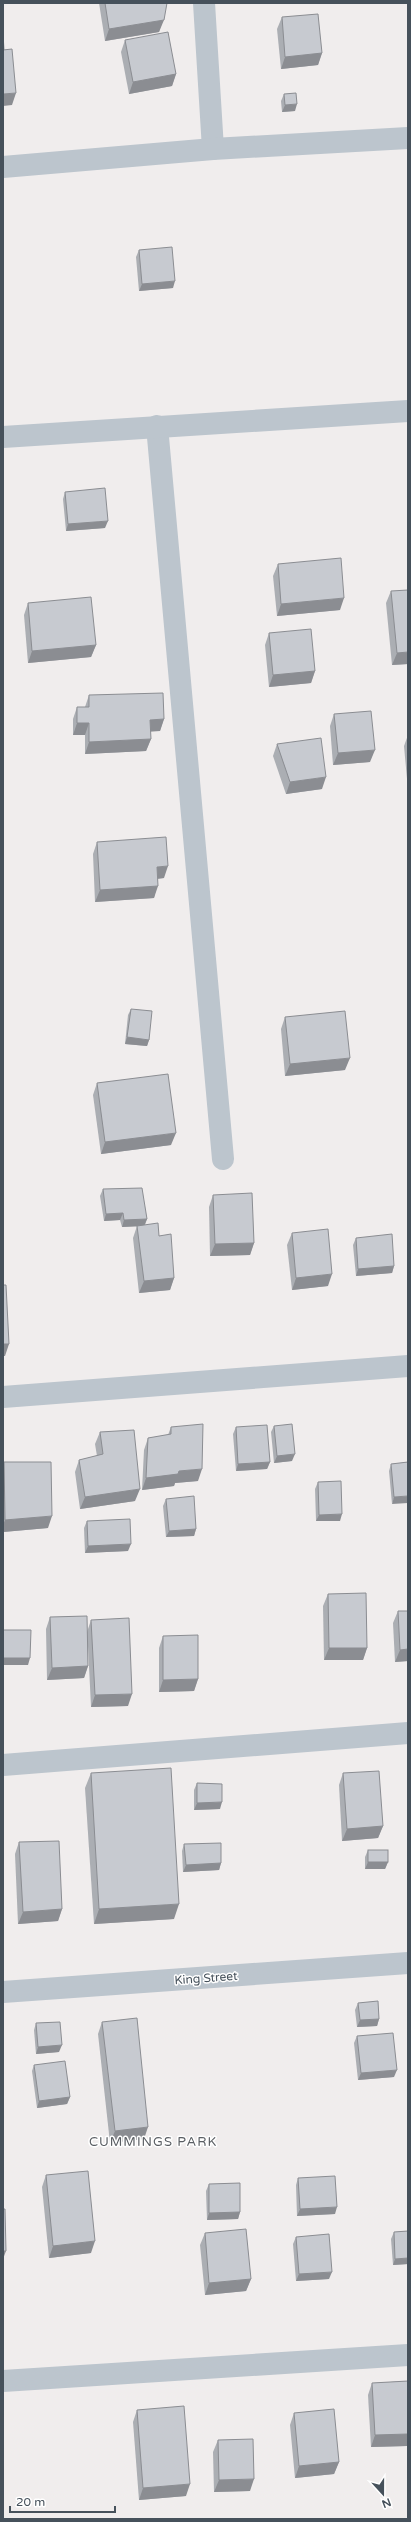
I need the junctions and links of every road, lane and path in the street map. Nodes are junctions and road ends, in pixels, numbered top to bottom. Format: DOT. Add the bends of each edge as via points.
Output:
graph roads {
  1 [pos="204,3"];
  2 [pos="408,138"];
  3 [pos="213,149"];
  4 [pos="3,168"];
  5 [pos="408,411"];
  6 [pos="157,426"];
  7 [pos="3,437"];
  8 [pos="223,1159"];
  9 [pos="408,1366"];
  10 [pos="3,1397"];
  11 [pos="408,1733"];
  12 [pos="3,1765"];
  13 [pos="408,1963"];
  14 [pos="3,1992"];
  15 [pos="408,2355"];
  16 [pos="3,2381"];
  1 -- 3 [label="street"];
  2 -- 3 [label="street"];
  3 -- 4 [label="street"];
  5 -- 6 [label="street"];
  6 -- 7 [label="street"];
  6 -- 8 [label="street"];
  9 -- 10 [label="street"];
  11 -- 12 [label="street"];
  13 -- 14 [label="street, King Street"];
  15 -- 16 [label="street"];
}
